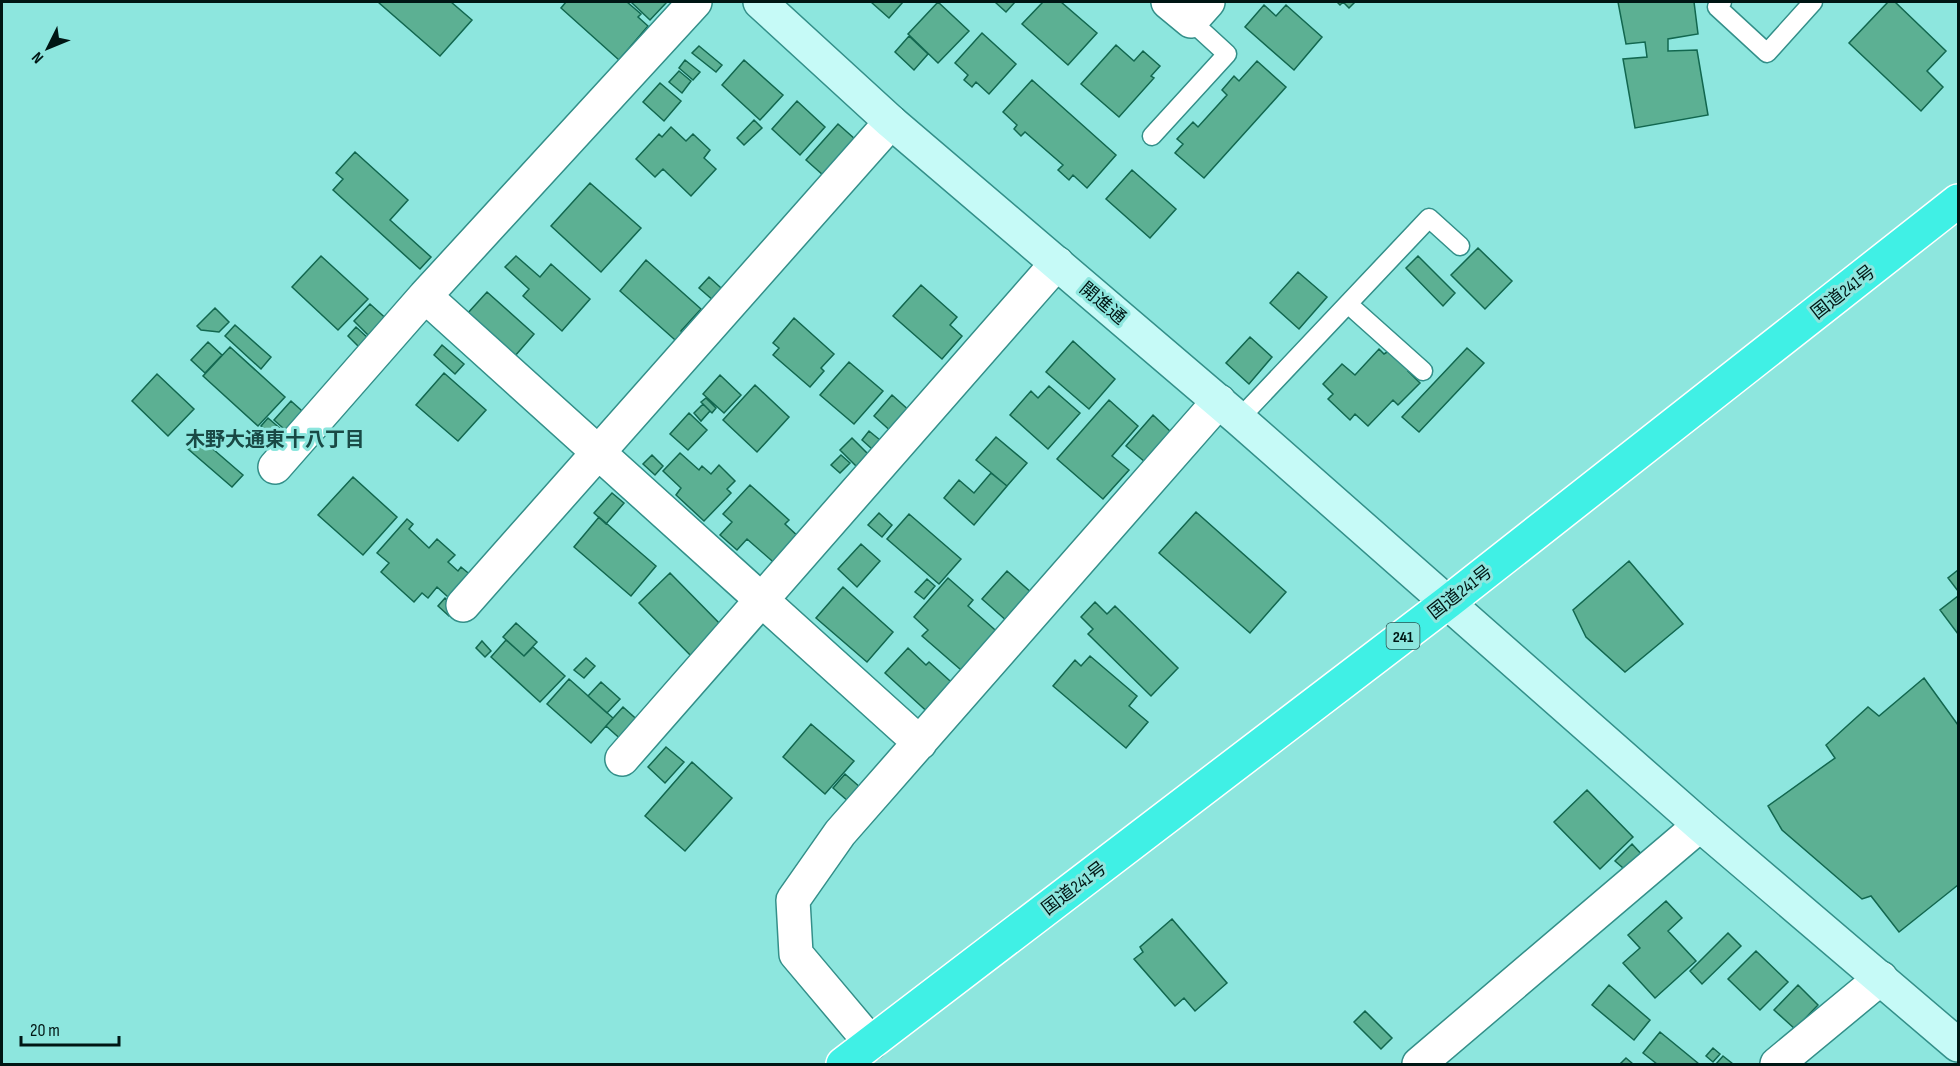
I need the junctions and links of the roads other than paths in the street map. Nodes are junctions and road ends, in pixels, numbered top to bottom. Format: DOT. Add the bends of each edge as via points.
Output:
graph roads {
  1 [pos="695,2"];
  2 [pos="760,2"];
  3 [pos="1722,2"];
  4 [pos="1813,2"];
  5 [pos="1189,8"];
  6 [pos="891,122"];
  7 [pos="1152,136"];
  8 [pos="1959,201"];
  9 [pos="1460,246"];
  10 [pos="1057,263"];
  11 [pos="424,296"];
  12 [pos="1348,304"];
  13 [pos="1424,371"];
  14 [pos="1229,410"];
  15 [pos="598,453"];
  16 [pos="275,467"];
  17 [pos="761,600"];
  18 [pos="1448,602"];
  19 [pos="463,604"];
  20 [pos="920,743"];
  21 [pos="622,759"];
  22 [pos="1700,825"];
  23 [pos="1881,978"];
  24 [pos="871,1043"];
  25 [pos="1959,1046"];
  26 [pos="843,1065"];
  27 [pos="1419,1065"];
  28 [pos="1777,1065"];
  1 -- 11 [label="street"];
  2 -- 6 [label="street, 開進通"];
  3 -- 4 [label="lane" via="1716,7 1767,53"];
  5 -- 7 [label="lane" via="1227,54"];
  6 -- 10 [label="street, 開進通"];
  6 -- 15 [label="street"];
  8 -- 18 [label="highway, 国道241号 / 241"];
  9 -- 12 [label="lane" via="1429,218"];
  10 -- 14 [label="street, 開進通"];
  10 -- 17 [label="street"];
  11 -- 15 [label="street"];
  11 -- 16 [label="street"];
  12 -- 13 [label="lane"];
  12 -- 14 [label="lane"];
  14 -- 18 [label="street, 開進通"];
  14 -- 20 [label="street"];
  15 -- 17 [label="street"];
  15 -- 19 [label="street"];
  17 -- 20 [label="street"];
  17 -- 21 [label="street"];
  18 -- 22 [label="street, 開進通"];
  18 -- 24 [label="highway, 国道241号 / 241"];
  20 -- 24 [label="street" via="840,833 793,900 796,954"];
  22 -- 23 [label="street, 開進通"];
  22 -- 27 [label="street"];
  23 -- 25 [label="street, 開進通"];
  23 -- 28 [label="street"];
  24 -- 26 [label="highway, 国道241号 / 241"];
}
